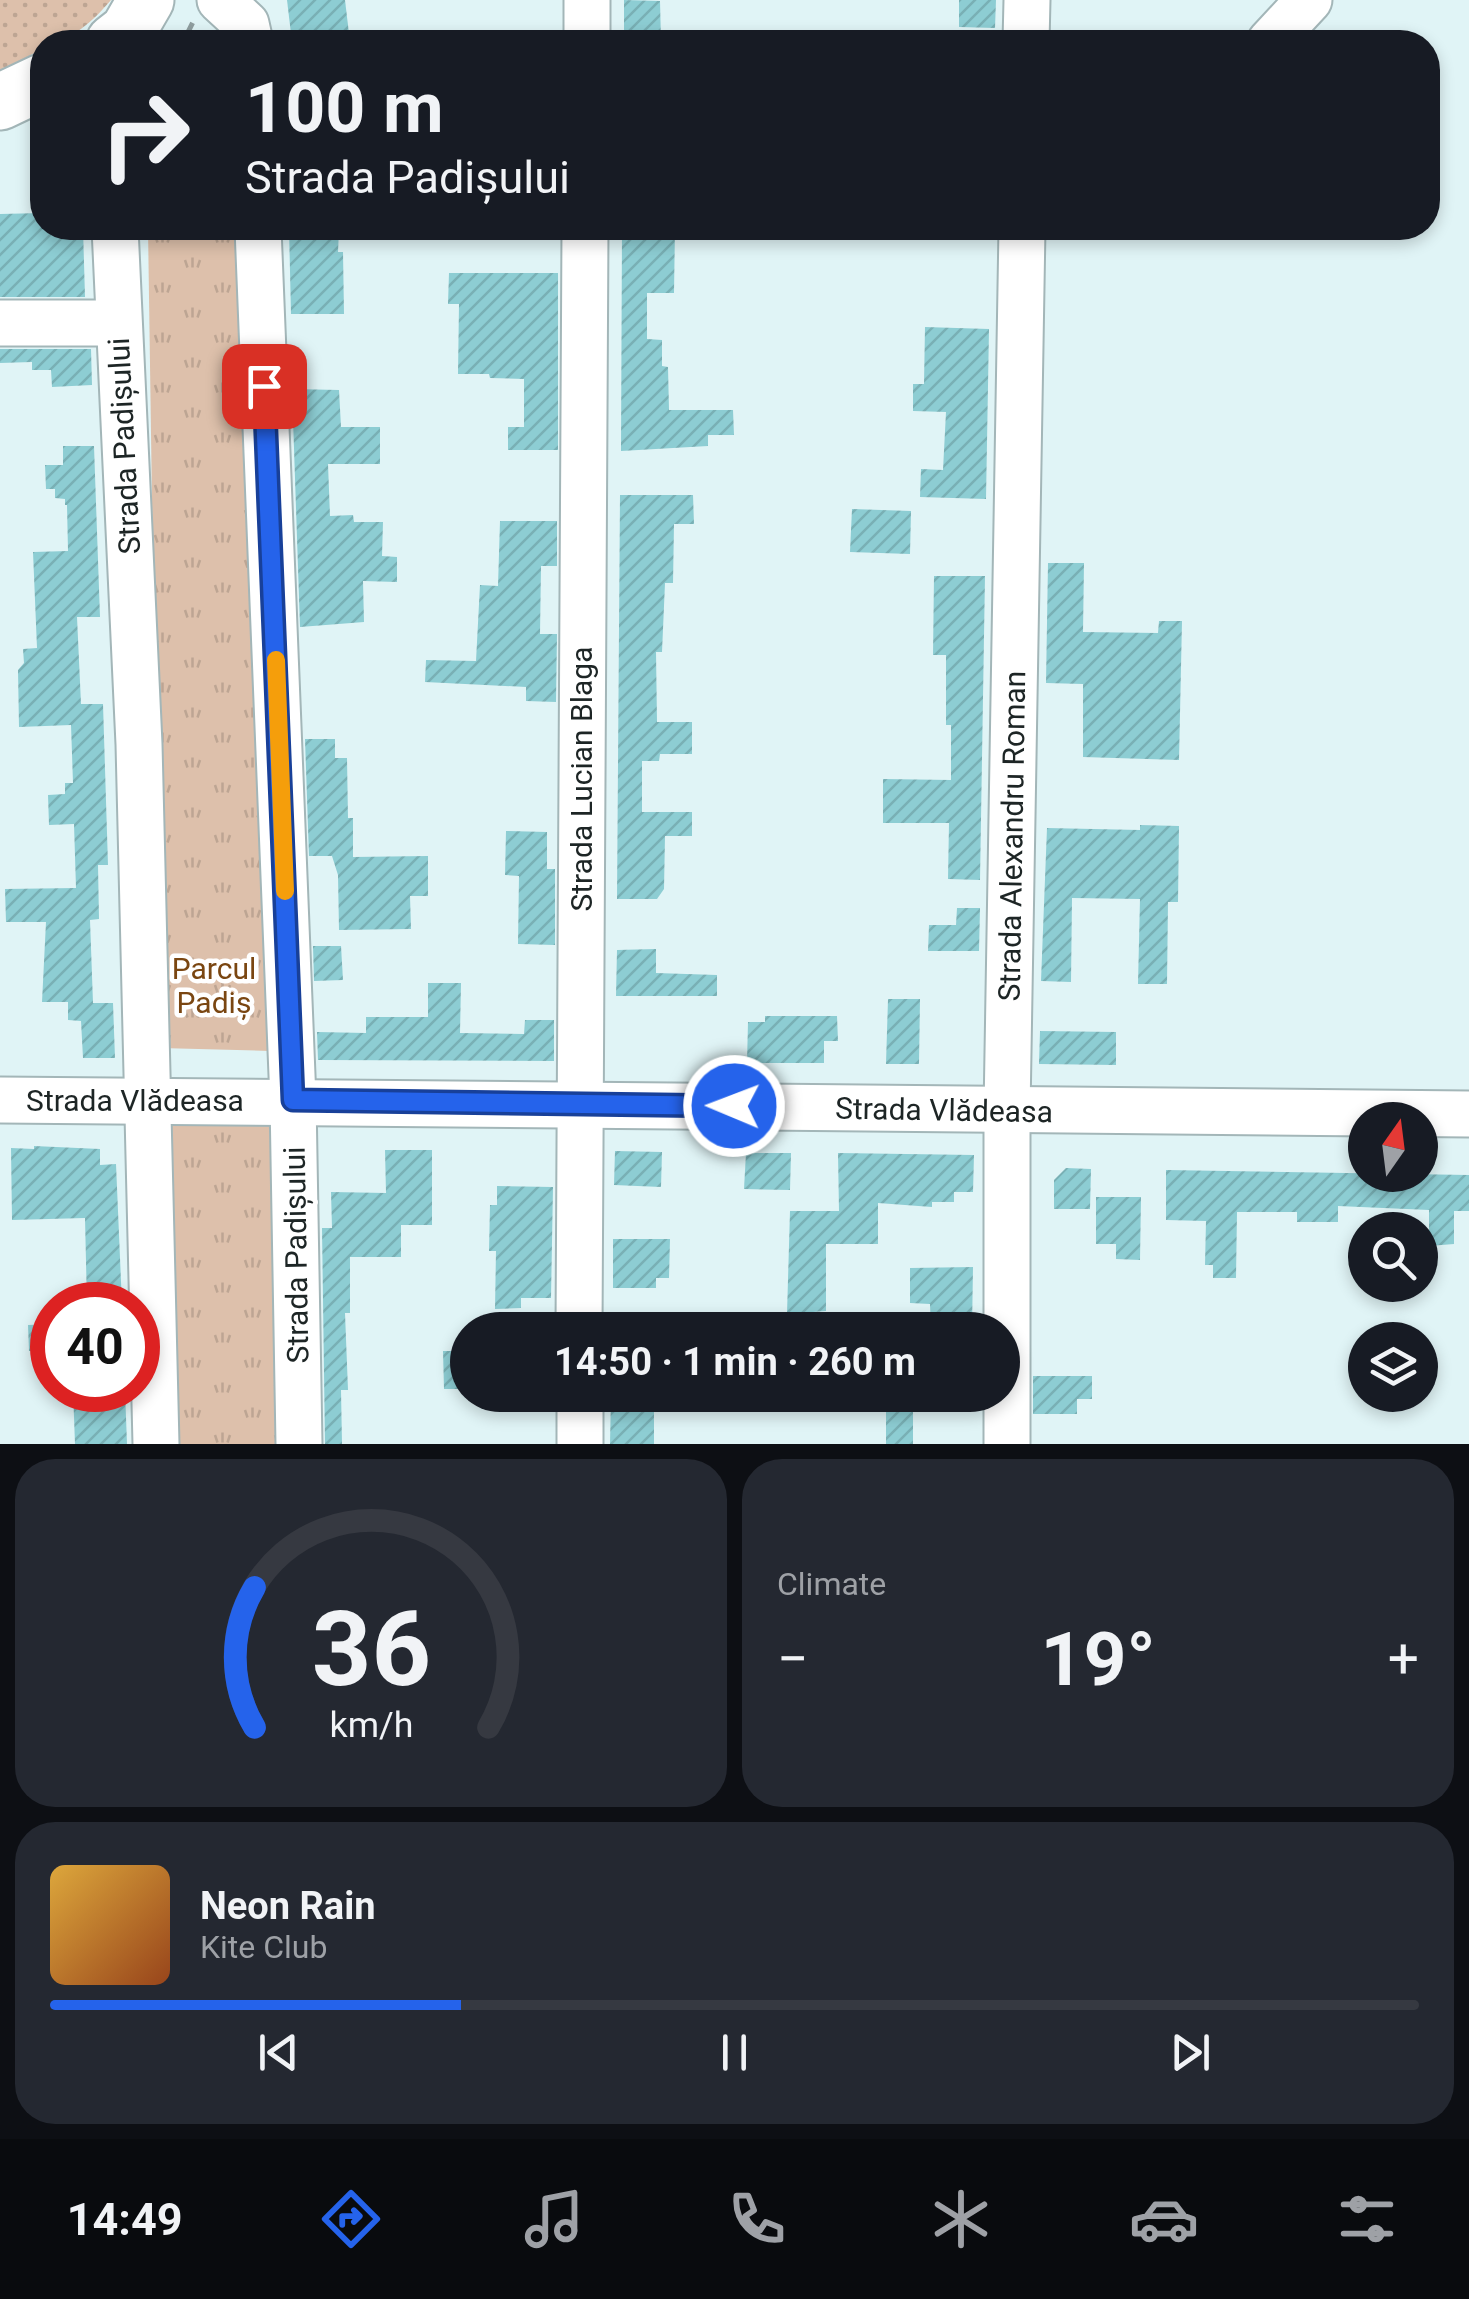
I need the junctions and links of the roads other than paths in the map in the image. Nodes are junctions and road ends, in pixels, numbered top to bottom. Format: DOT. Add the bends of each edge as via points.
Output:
graph roads {
  1 [pos="146,0"];
  2 [pos="220,0"];
  3 [pos="587,0"];
  4 [pos="1028,0"];
  5 [pos="1309,0"];
  6 [pos="129,30"];
  7 [pos="247,30"];
  8 [pos="587,30"];
  9 [pos="1027,30"];
  10 [pos="1281,30"];
  11 [pos="30,88"];
  12 [pos="0,102"];
  13 [pos="116,240"];
  14 [pos="258,240"];
  15 [pos="585,240"];
  16 [pos="1022,240"];
  17 [pos="118,322"];
  18 [pos="0,323"];
  19 [pos="0,1100"];
  20 [pos="147,1100"];
  21 [pos="293,1100"];
  22 [pos="578,1102"];
  23 [pos="1007,1111"];
  24 [pos="1469,1114"];
  25 [pos="580,1312"];
  26 [pos="580,1412"];
  27 [pos="156,1444"];
  28 [pos="300,1444"];
  29 [pos="580,1444"];
  30 [pos="1007,1444"];
  1 -- 6 [label="main road"];
  2 -- 7 [label="street"];
  3 -- 8 [label="street"];
  4 -- 9 [label="street"];
  5 -- 10 [label="street"];
  11 -- 12 [label="main road"];
  13 -- 17 [label="street, Strada Padișului"];
  14 -- 21 [label="street, Strada Padișului"];
  15 -- 22 [label="street, Strada Lucian Blaga"];
  16 -- 23 [label="street, Strada Alexandru Roman"];
  17 -- 18 [label="street"];
  17 -- 20 [label="street, Strada Padișului" via="139,744"];
  19 -- 20 [label="street, Strada Vlădeasa"];
  20 -- 21 [label="street, Strada Vlădeasa"];
  20 -- 27 [label="street, Strada Padișului"];
  21 -- 22 [label="street, Strada Vlădeasa"];
  21 -- 28 [label="street, Strada Padișului"];
  22 -- 23 [label="street, Strada Vlădeasa"];
  22 -- 25 [label="street, Strada Lucian Blaga"];
  23 -- 24 [label="street, Strada Vlădeasa"];
  23 -- 30 [label="street, Strada Alexandru Roman"];
  26 -- 29 [label="street"];
}
